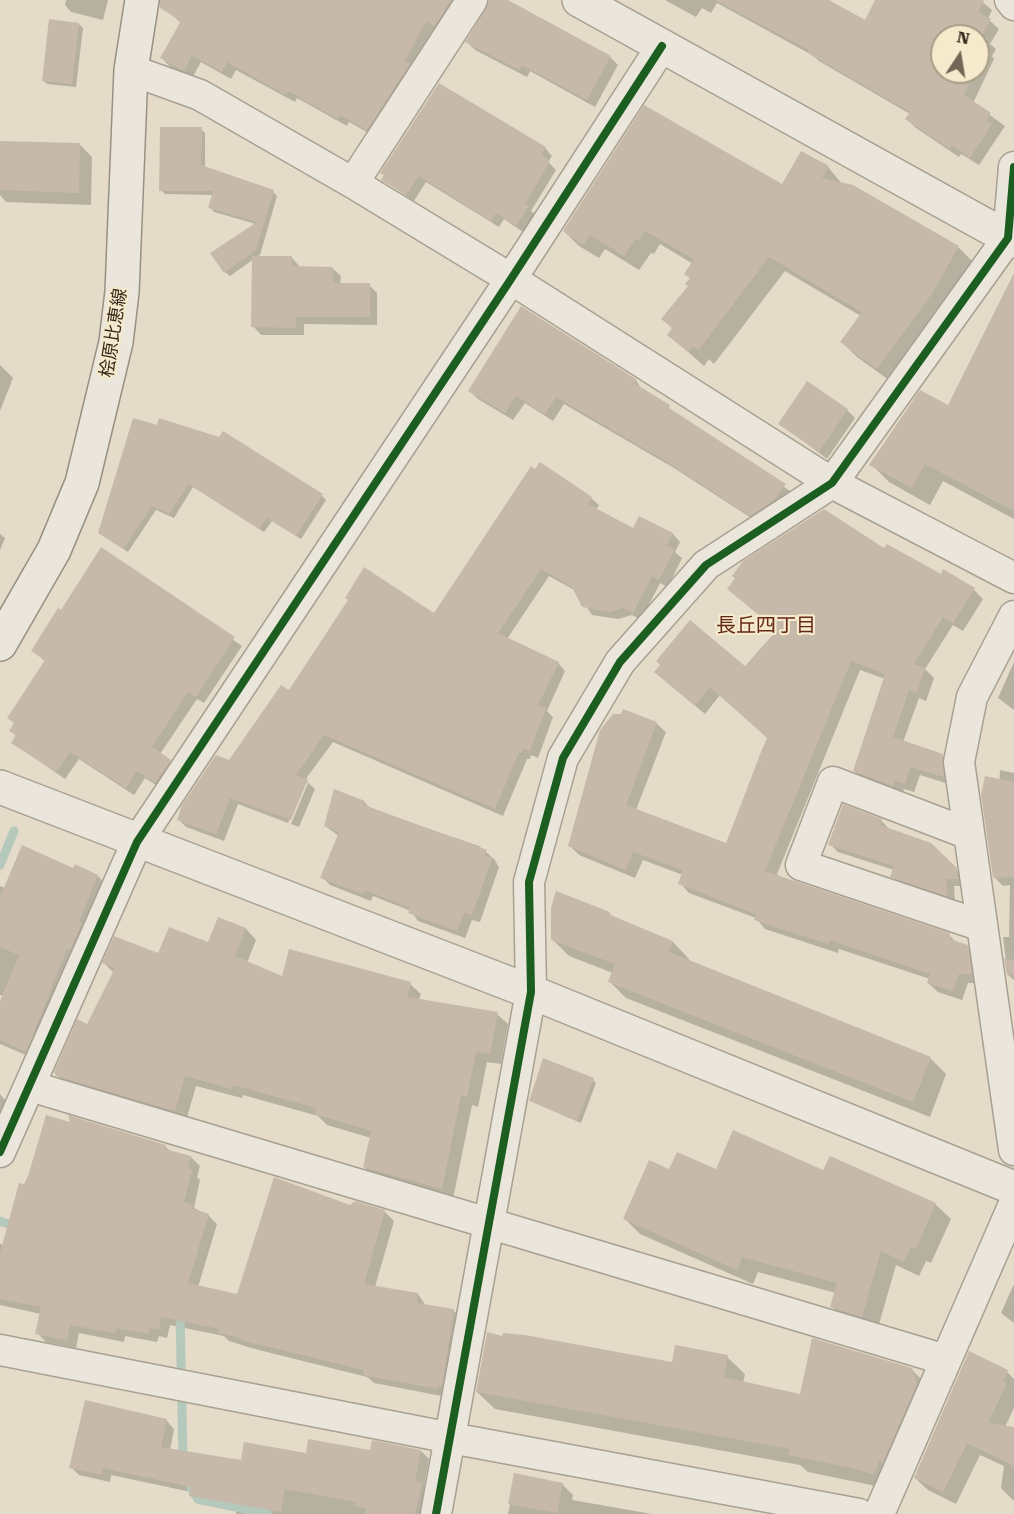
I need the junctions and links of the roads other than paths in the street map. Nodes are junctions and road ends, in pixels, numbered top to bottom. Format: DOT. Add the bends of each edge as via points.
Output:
graph roads {
  1 [pos="142,0"];
  2 [pos="472,0"];
  3 [pos="579,0"];
  4 [pos="1010,0"];
  5 [pos="1014,5"];
  6 [pos="662,46"];
  7 [pos="131,70"];
  8 [pos="1014,167"];
  9 [pos="353,183"];
  10 [pos="1011,239"];
  11 [pos="512,279"];
  12 [pos="832,483"];
  13 [pos="1014,578"];
  14 [pos="1014,616"];
  15 [pos="0,644"];
  16 [pos="0,787"];
  17 [pos="969,834"];
  18 [pos="137,842"];
  19 [pos="982,926"];
  20 [pos="531,992"];
  21 [pos="1004,1009"];
  22 [pos="30,1086"];
  23 [pos="1014,1150"];
  24 [pos="0,1152"];
  25 [pos="1014,1188"];
  26 [pos="1014,1204"];
  27 [pos="490,1222"];
  28 [pos="0,1350"];
  29 [pos="946,1360"];
  30 [pos="451,1438"];
  31 [pos="436,1514"];
  32 [pos="859,1514"];
  33 [pos="879,1514"];
  1 -- 7 [label="street, 桧原比恵線"];
  2 -- 9 [label="street"];
  3 -- 6 [label="street"];
  4 -- 5 [label="street"];
  6 -- 10 [label="street"];
  6 -- 11 [label="street"];
  7 -- 9 [label="street" via="200,95"];
  7 -- 15 [label="street, 桧原比恵線" via="122,292 106,387 82,483 54,550"];
  8 -- 10 [label="street"];
  9 -- 11 [label="street"];
  10 -- 12 [label="street"];
  11 -- 12 [label="street"];
  11 -- 18 [label="street"];
  12 -- 13 [label="street"];
  12 -- 20 [label="street" via="706,565 620,662 563,758 528,882"];
  14 -- 17 [label="street" via="972,697 959,762"];
  16 -- 18 [label="street"];
  17 -- 19 [label="street"];
  17 -- 19 [label="street" via="833,782 801,865"];
  18 -- 20 [label="street"];
  18 -- 22 [label="street"];
  19 -- 21 [label="street"];
  20 -- 25 [label="street"];
  20 -- 27 [label="street"];
  21 -- 23 [label="street"];
  22 -- 24 [label="street"];
  22 -- 27 [label="street"];
  26 -- 29 [label="street"];
  27 -- 29 [label="street"];
  27 -- 30 [label="street"];
  28 -- 30 [label="street"];
  29 -- 33 [label="street"];
  30 -- 31 [label="street"];
  30 -- 32 [label="street"];
}
